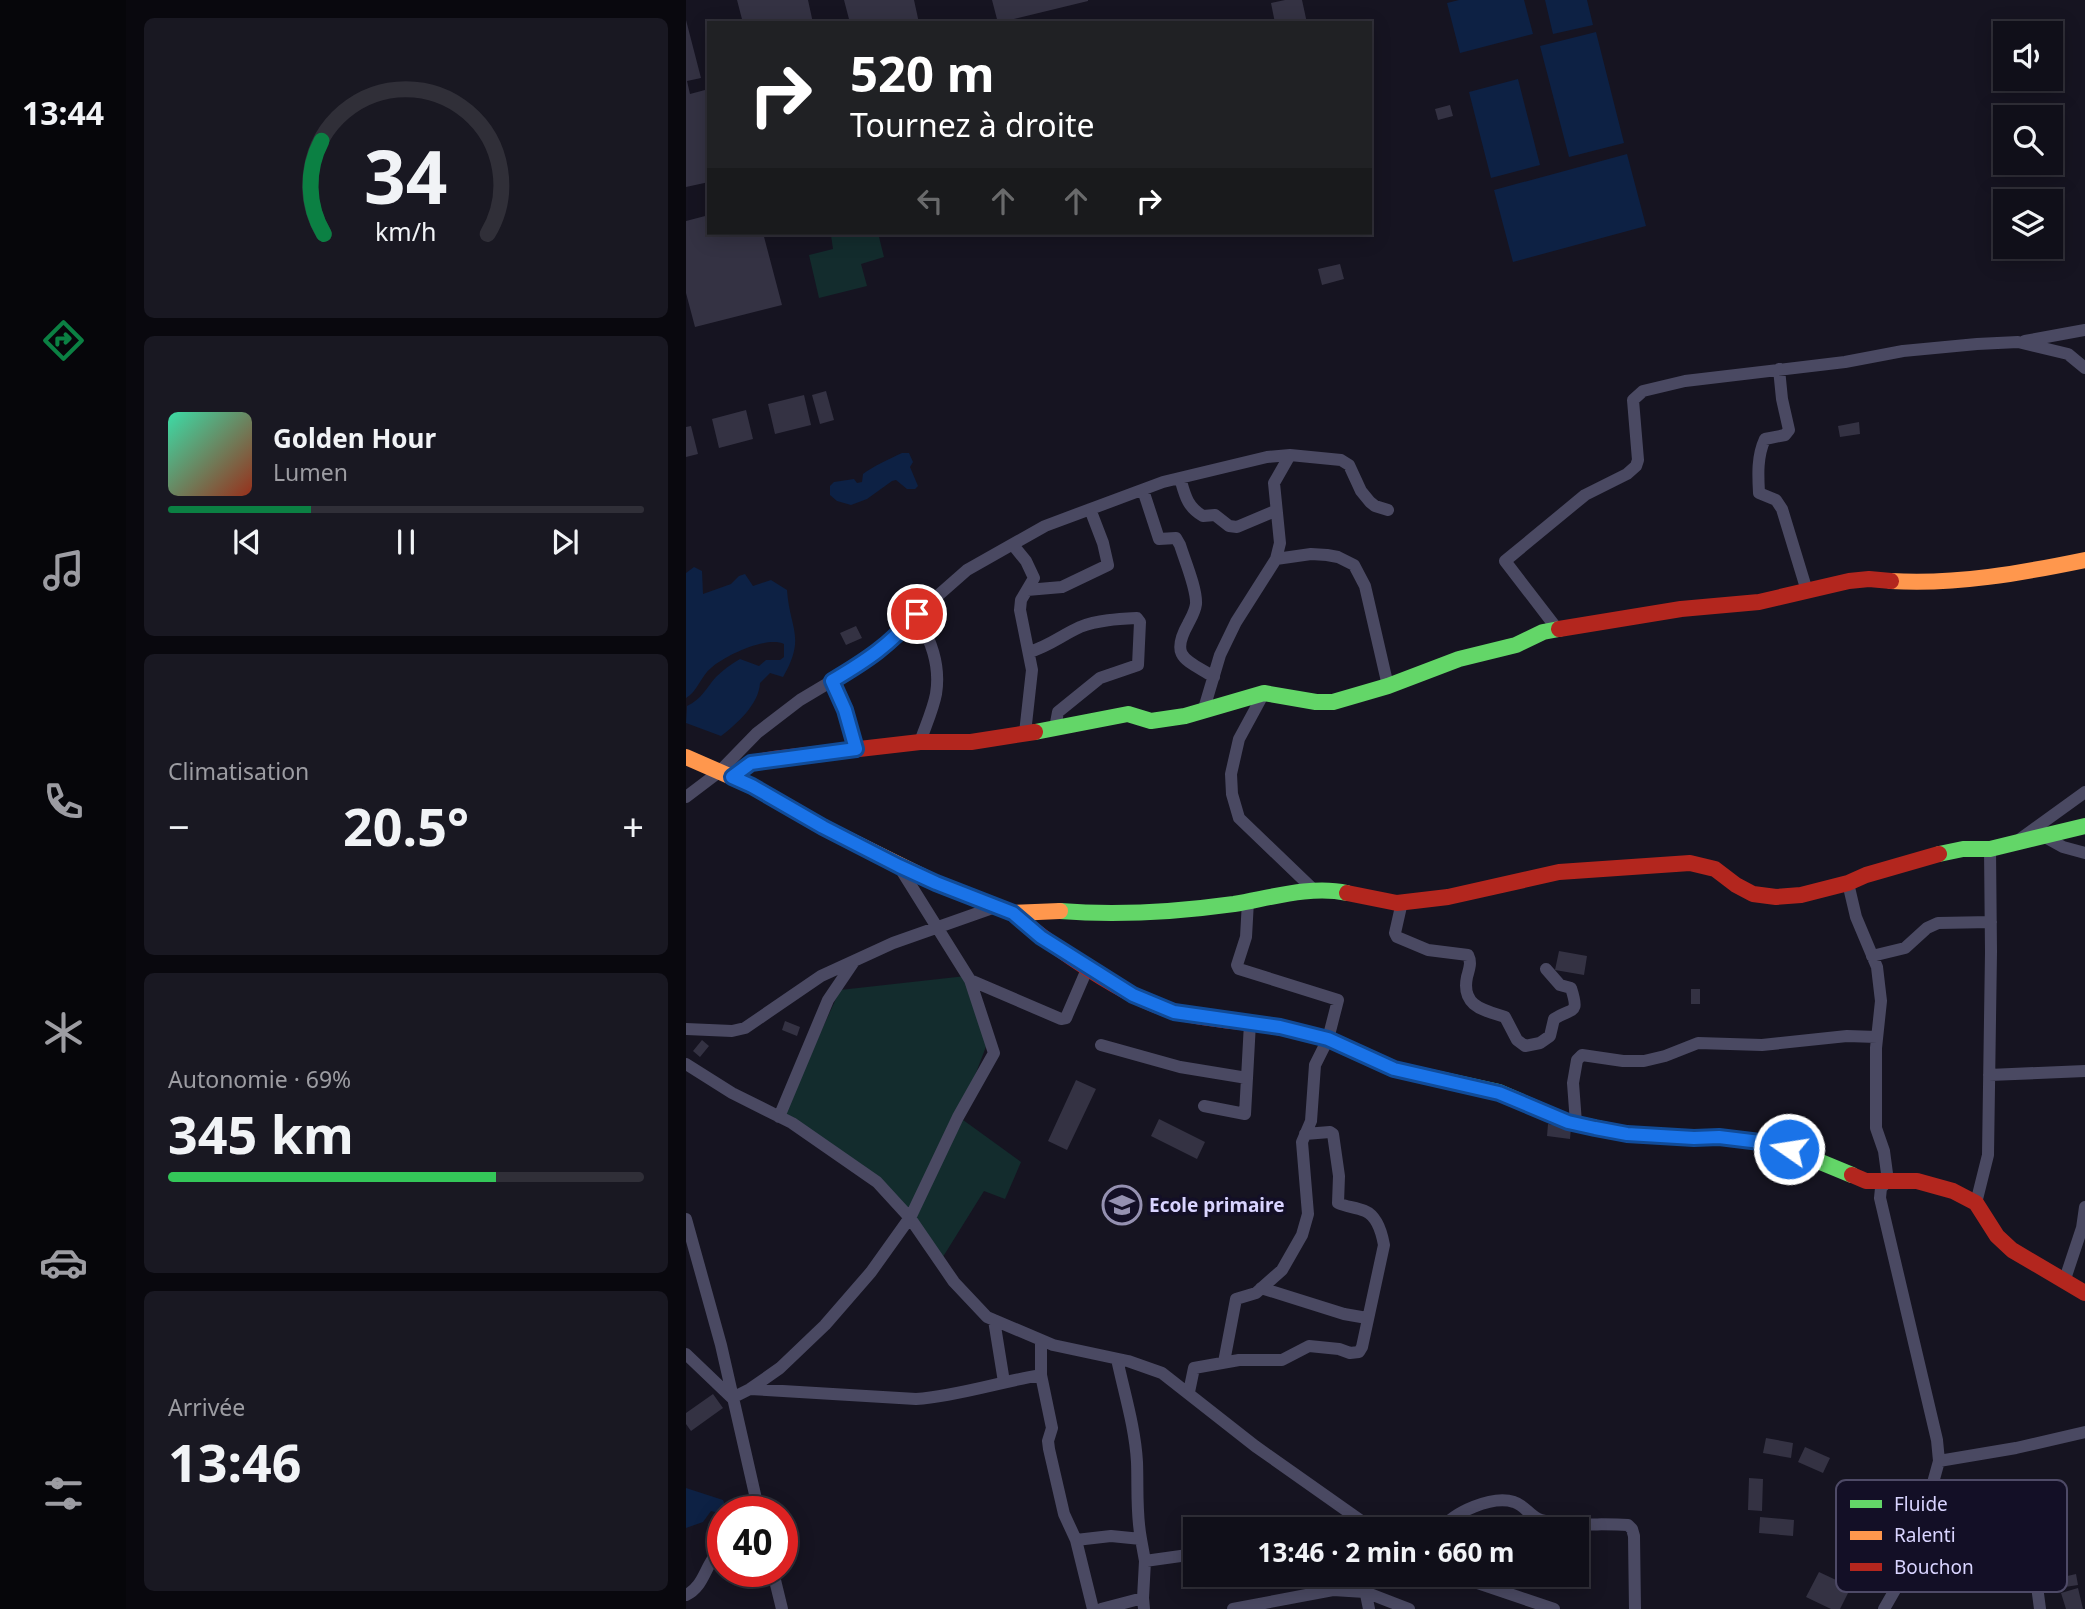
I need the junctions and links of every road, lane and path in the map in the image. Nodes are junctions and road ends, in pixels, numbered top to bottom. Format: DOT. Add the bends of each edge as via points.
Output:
graph roads {
  1 [pos="2085,330"];
  2 [pos="2018,342"];
  3 [pos="2085,368"];
  4 [pos="1780,369"];
  5 [pos="1290,455"];
  6 [pos="1180,478"];
  7 [pos="1143,490"];
  8 [pos="1090,509"];
  9 [pos="1388,510"];
  10 [pos="1275,511"];
  11 [pos="1013,545"];
  12 [pos="1276,559"];
  13 [pos="2085,560"];
  14 [pos="1027,590"];
  15 [pos="1807,591"];
  16 [pos="917,614"];
  17 [pos="1558,630"];
  18 [pos="1029,652"];
  19 [pos="1214,677"];
  20 [pos="832,681"];
  21 [pos="1388,686"];
  22 [pos="1264,693"];
  23 [pos="1203,712"];
  24 [pos="1055,728"];
  25 [pos="1025,733"];
  26 [pos="920,742"];
  27 [pos="856,749"];
  28 [pos="688,760"];
  29 [pos="726,775"];
  30 [pos="2085,792"];
  31 [pos="686,797"];
  32 [pos="2085,826"];
  33 [pos="2045,837"];
  34 [pos="2014,844"];
  35 [pos="1990,849"];
  36 [pos="2085,853"];
  37 [pos="899,866"];
  38 [pos="1848,883"];
  39 [pos="1315,891"];
  40 [pos="1248,901"];
  41 [pos="1402,902"];
  42 [pos="998,906"];
  43 [pos="1013,913"];
  44 [pos="1992,922"];
  45 [pos="937,926"];
  46 [pos="1872,956"];
  47 [pos="853,962"];
  48 [pos="1088,967"];
  49 [pos="1546,969"];
  50 [pos="970,980"];
  51 [pos="1250,1023"];
  52 [pos="686,1029"];
  53 [pos="1877,1037"];
  54 [pos="1328,1039"];
  55 [pos="1101,1045"];
  56 [pos="686,1064"];
  57 [pos="2085,1071"];
  58 [pos="1989,1075"];
  59 [pos="1247,1078"];
  60 [pos="1203,1106"];
  61 [pos="779,1117"];
  62 [pos="1576,1124"];
  63 [pos="1306,1134"];
  64 [pos="1888,1181"];
  65 [pos="1976,1203"];
  66 [pos="2085,1207"];
  67 [pos="910,1217"];
  68 [pos="686,1219"];
  69 [pos="690,1246"];
  70 [pos="2064,1282"];
  71 [pos="1261,1288"];
  72 [pos="2085,1293"];
  73 [pos="1367,1318"];
  74 [pos="994,1320"];
  75 [pos="1041,1341"];
  76 [pos="686,1354"];
  77 [pos="1117,1359"];
  78 [pos="1224,1362"];
  79 [pos="1041,1376"];
  80 [pos="1004,1382"];
  81 [pos="750,1389"];
  82 [pos="1189,1392"];
  83 [pos="732,1398"];
  84 [pos="2085,1432"];
  85 [pos="1939,1461"];
  86 [pos="1934,1480"];
  87 [pos="756,1496"];
  88 [pos="1348,1517"];
  89 [pos="1454,1517"];
  90 [pos="1536,1517"];
  91 [pos="1589,1523"];
  92 [pos="1142,1539"];
  93 [pos="1076,1540"];
  94 [pos="1183,1556"];
  95 [pos="1145,1561"];
  96 [pos="707,1571"];
  97 [pos="777,1587"];
  98 [pos="1364,1587"];
  99 [pos="1489,1587"];
  100 [pos="1365,1592"];
  101 [pos="1894,1592"];
  102 [pos="686,1595"];
  103 [pos="1143,1604"];
  104 [pos="782,1609"];
  105 [pos="1093,1609"];
  106 [pos="1101,1609"];
  107 [pos="1233,1609"];
  108 [pos="1369,1609"];
  109 [pos="1409,1609"];
  110 [pos="1554,1609"];
  111 [pos="1635,1609"];
  112 [pos="1884,1609"];
  1 -- 2 [label="street"];
  2 -- 3 [label="street" via="2068,354"];
  2 -- 4 [label="street" via="1903,351"];
  4 -- 15 [label="street" via="1789,430 1765,439 1758,467 1759,493 1776,500 1783,509"];
  4 -- 17 [label="street" via="1685,382 1643,391 1633,400 1636,467 1585,495 1505,561"];
  5 -- 6 [label="street"];
  5 -- 9 [label="street" via="1341,460 1349,465 1370,502"];
  5 -- 10 [label="street" via="1273,483"];
  6 -- 7 [label="street"];
  6 -- 10 [label="street" via="1187,503 1202,516 1215,515 1228,526 1237,527"];
  7 -- 8 [label="street"];
  7 -- 19 [label="street" via="1159,539 1176,538 1180,545 1197,600 1180,638 1181,654"];
  8 -- 11 [label="street" via="1045,526"];
  8 -- 14 [label="street" via="1108,565 1062,587"];
  10 -- 12 [label="street" via="1280,543"];
  11 -- 14 [label="street" via="1033,573 1033,584"];
  11 -- 16 [label="street" via="967,570"];
  12 -- 19 [label="street" via="1236,622"];
  12 -- 21 [label="street" via="1326,555 1354,565 1365,586"];
  13 -- 15 [label="street" via="1958,580 1869,579"];
  14 -- 18 [label="street" via="1020,610"];
  15 -- 17 [label="street"];
  16 -- 20 [label="street" via="890,643"];
  16 -- 26 [label="street" via="936,661 936,695"];
  17 -- 21 [label="street"];
  18 -- 24 [label="street" via="1099,621 1137,618 1140,622 1138,665 1100,678 1058,712"];
  18 -- 25 [label="street" via="1032,680"];
  19 -- 23 [label="street"];
  20 -- 27 [label="street"];
  20 -- 29 [label="street" via="757,733"];
  21 -- 22 [label="street" via="1332,702"];
  22 -- 23 [label="street"];
  22 -- 39 [label="street" via="1238,739 1232,794 1239,818"];
  23 -- 24 [label="street" via="1151,721 1128,713"];
  24 -- 25 [label="street"];
  25 -- 26 [label="street" via="971,742"];
  26 -- 27 [label="street"];
  27 -- 29 [label="street" via="751,763"];
  28 -- 29 [label="street"];
  29 -- 31 [label="street"];
  29 -- 37 [label="street"];
  30 -- 34 [label="street"];
  32 -- 33 [label="street"];
  33 -- 34 [label="street"];
  33 -- 36 [label="street"];
  34 -- 35 [label="street"];
  35 -- 38 [label="street" via="1927,857"];
  35 -- 44 [label="street"];
  37 -- 42 [label="street"];
  37 -- 45 [label="street"];
  38 -- 41 [label="street" via="1776,897 1753,894 1715,869 1665,863 1559,872 1448,897"];
  38 -- 46 [label="street"];
  39 -- 40 [label="street"];
  39 -- 41 [label="street" via="1335,890"];
  40 -- 43 [label="street" via="1140,914 1054,909"];
  40 -- 54 [label="street" via="1239,969 1336,998"];
  41 -- 49 [label="street" via="1397,937 1429,950 1468,955 1468,999 1505,1017 1525,1046 1550,1036 1554,1019 1574,1009 1570,988 1560,985"];
  42 -- 43 [label="street"];
  42 -- 45 [label="street"];
  43 -- 48 [label="street"];
  44 -- 46 [label="street" via="1938,923 1905,948"];
  44 -- 58 [label="street"];
  45 -- 47 [label="street"];
  45 -- 50 [label="street"];
  46 -- 53 [label="street" via="1881,1001"];
  47 -- 52 [label="street" via="821,976 745,1028"];
  47 -- 61 [label="street" via="828,1000"];
  48 -- 50 [label="street" via="1066,1018 1061,1019"];
  48 -- 51 [label="street" via="1133,995 1174,1012"];
  50 -- 67 [label="street" via="994,1053"];
  51 -- 54 [label="street"];
  51 -- 59 [label="street"];
  53 -- 62 [label="street" via="1762,1045 1698,1043 1644,1061 1582,1055 1573,1083"];
  53 -- 64 [label="street" via="1876,1128"];
  54 -- 62 [label="street" via="1394,1069 1499,1093"];
  54 -- 63 [label="street" via="1315,1065"];
  55 -- 59 [label="street" via="1180,1067"];
  56 -- 61 [label="street"];
  57 -- 58 [label="street"];
  58 -- 65 [label="street" via="1988,1155"];
  59 -- 60 [label="street" via="1243,1115"];
  61 -- 67 [label="street" via="877,1182"];
  62 -- 64 [label="street" via="1627,1134 1760,1142 1866,1181"];
  63 -- 71 [label="street" via="1302,1145 1307,1214 1302,1235 1282,1270"];
  63 -- 73 [label="street" via="1334,1135 1338,1203 1373,1216 1383,1238"];
  64 -- 65 [label="street" via="1917,1181"];
  64 -- 85 [label="street" via="1880,1198"];
  65 -- 70 [label="street" via="2012,1250"];
  66 -- 70 [label="street"];
  67 -- 74 [label="street" via="954,1282"];
  67 -- 81 [label="street" via="825,1325"];
  68 -- 69 [label="street"];
  69 -- 83 [label="street" via="721,1345"];
  70 -- 72 [label="street"];
  71 -- 73 [label="street"];
  71 -- 78 [label="street" via="1235,1301"];
  73 -- 78 [label="street" via="1362,1347 1355,1354 1309,1346 1282,1360"];
  74 -- 75 [label="street"];
  74 -- 80 [label="street"];
  75 -- 77 [label="street"];
  75 -- 79 [label="street"];
  76 -- 83 [label="street"];
  77 -- 82 [label="street" via="1162,1373"];
  77 -- 92 [label="street" via="1134,1438"];
  78 -- 82 [label="street" via="1194,1367"];
  79 -- 80 [label="street"];
  79 -- 93 [label="street" via="1052,1428 1049,1449"];
  80 -- 81 [label="street" via="916,1399"];
  81 -- 83 [label="street"];
  82 -- 88 [label="street"];
  83 -- 87 [label="street"];
  84 -- 85 [label="street"];
  85 -- 86 [label="street"];
  89 -- 90 [label="street" via="1469,1508 1505,1501"];
  91 -- 111 [label="street" via="1628,1525 1634,1536"];
  92 -- 93 [label="street"];
  92 -- 95 [label="street"];
  93 -- 105 [label="street"];
  94 -- 95 [label="street"];
  95 -- 103 [label="street"];
  96 -- 102 [label="street" via="701,1583"];
  97 -- 104 [label="street"];
  98 -- 100 [label="street"];
  99 -- 110 [label="street"];
  100 -- 107 [label="street" via="1333,1590"];
  100 -- 108 [label="street"];
  100 -- 109 [label="street"];
  101 -- 112 [label="street"];
  103 -- 106 [label="street"];
}
